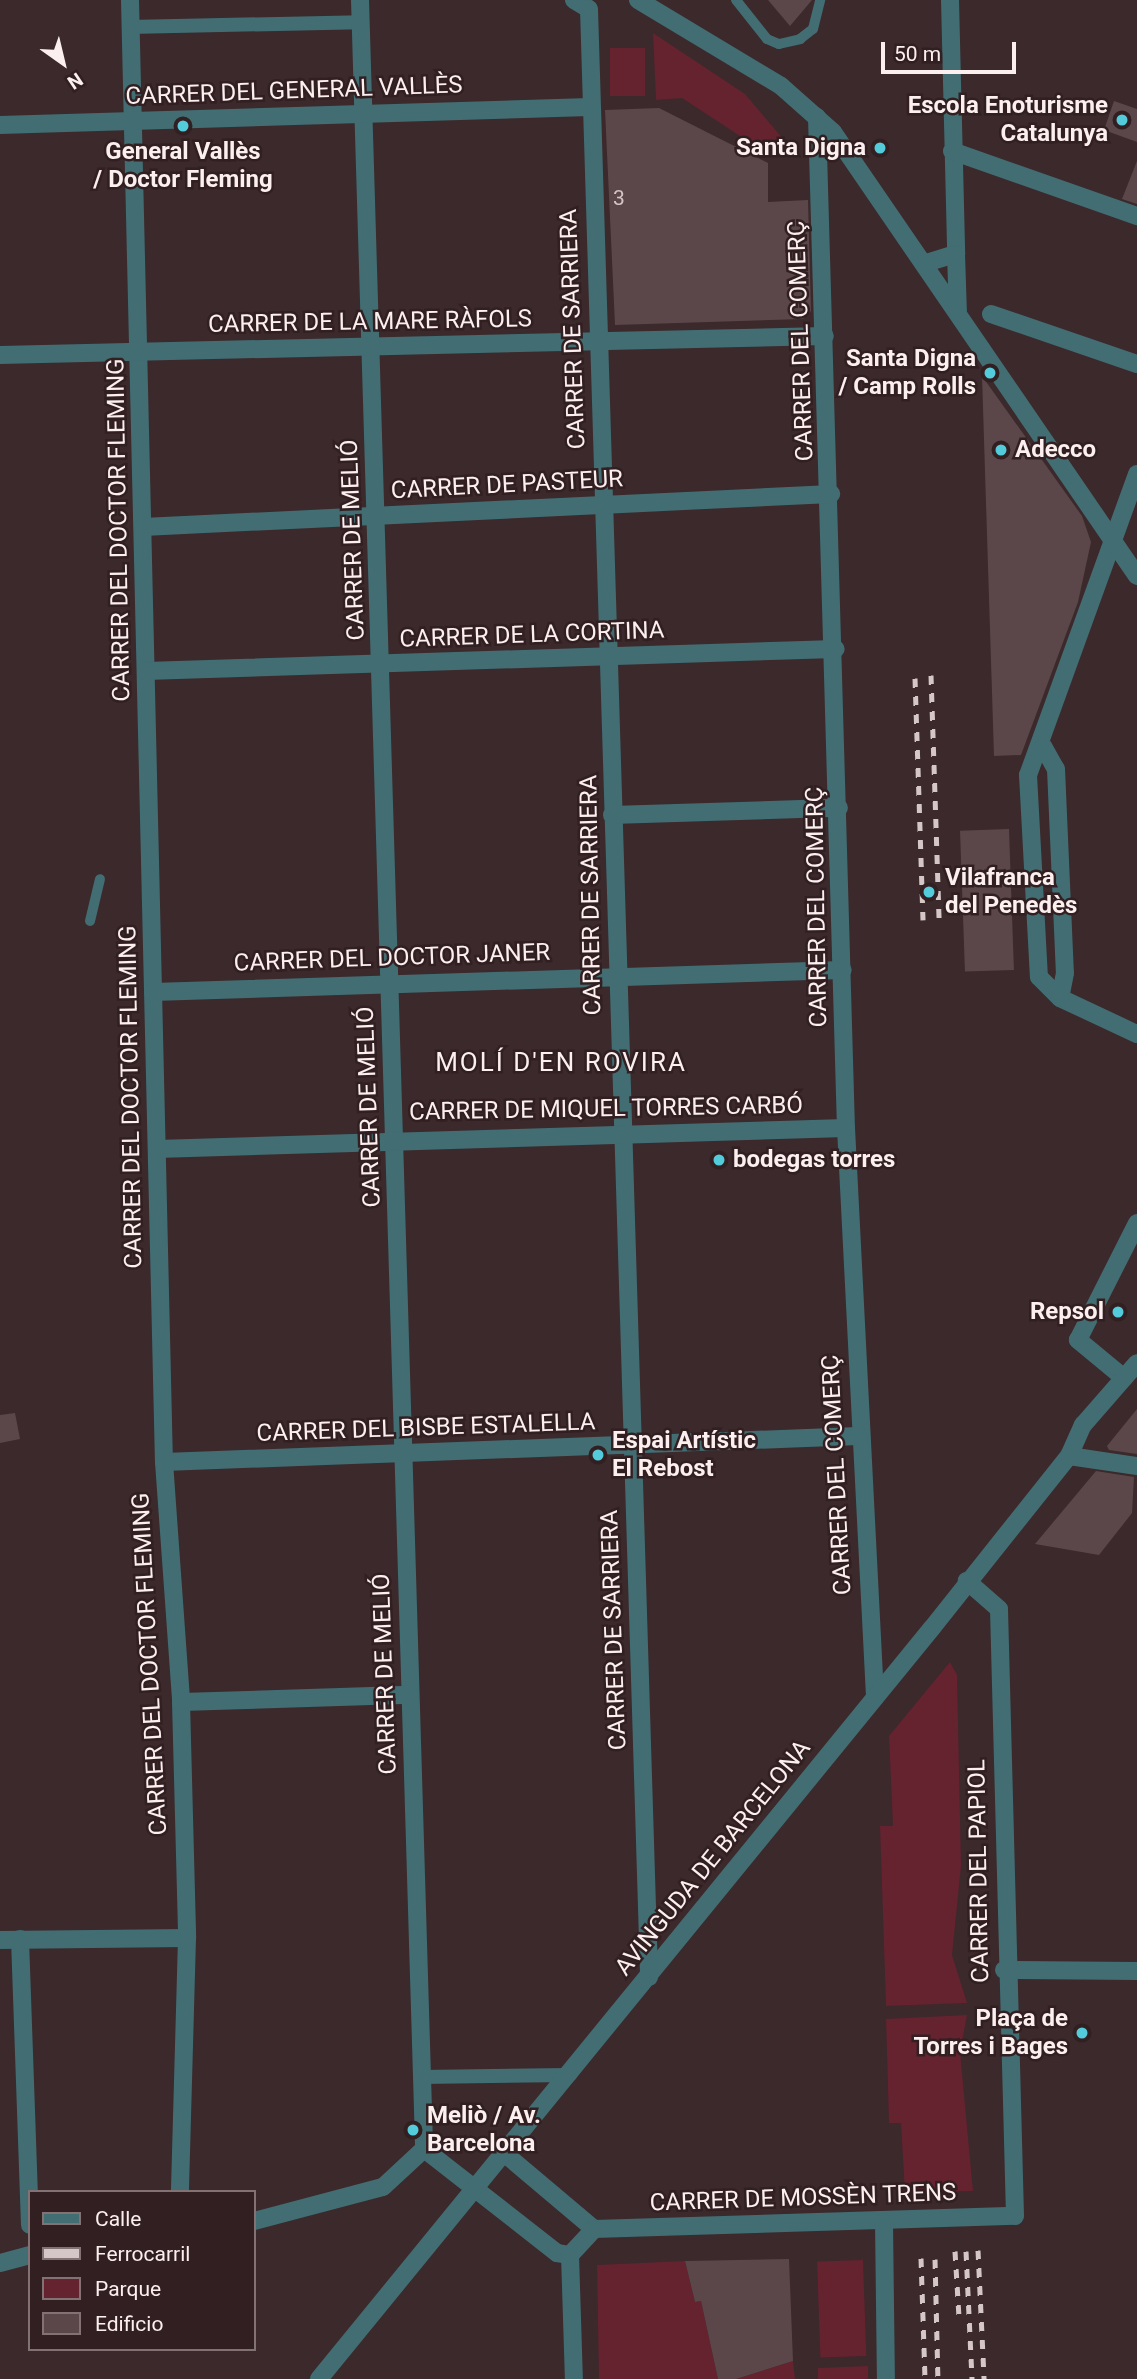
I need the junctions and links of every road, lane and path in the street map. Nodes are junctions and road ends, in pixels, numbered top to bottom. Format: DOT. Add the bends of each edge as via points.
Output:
graph roads {
  1 [pos="130,0"];
  2 [pos="360,0"];
  3 [pos="574,0"];
  4 [pos="638,0"];
  5 [pos="736,0"];
  6 [pos="820,0"];
  7 [pos="950,0"];
  8 [pos="360,22"];
  9 [pos="129,27"];
  10 [pos="590,107"];
  11 [pos="366,114"];
  12 [pos="817,117"];
  13 [pos="134,121"];
  14 [pos="0,125"];
  15 [pos="952,151"];
  16 [pos="1137,216"];
  17 [pos="956,254"];
  18 [pos="926,263"];
  19 [pos="991,314"];
  20 [pos="960,317"];
  21 [pos="825,336"];
  22 [pos="598,341"];
  23 [pos="372,346"];
  24 [pos="139,351"];
  25 [pos="0,355"];
  26 [pos="1137,364"];
  27 [pos="1137,474"];
  28 [pos="831,494"];
  29 [pos="603,505"];
  30 [pos="377,516"];
  31 [pos="143,527"];
  32 [pos="1112,540"];
  33 [pos="1137,576"];
  34 [pos="836,649"];
  35 [pos="612,658"];
  36 [pos="381,664"];
  37 [pos="146,671"];
  38 [pos="1043,746"];
  39 [pos="839,808"];
  40 [pos="612,816"];
  41 [pos="100,879"];
  42 [pos="90,921"];
  43 [pos="843,970"];
  44 [pos="617,974"];
  45 [pos="390,982"];
  46 [pos="153,992"];
  47 [pos="1059,998"];
  48 [pos="1137,1034"];
  49 [pos="846,1128"];
  50 [pos="622,1135"];
  51 [pos="395,1139"];
  52 [pos="157,1149"];
  53 [pos="1137,1223"];
  54 [pos="1137,1363"];
  55 [pos="1124,1378"];
  56 [pos="859,1436"];
  57 [pos="632,1444"];
  58 [pos="404,1454"];
  59 [pos="1069,1456"];
  60 [pos="163,1462"];
  61 [pos="1137,1466"];
  62 [pos="967,1581"];
  63 [pos="410,1695"];
  64 [pos="875,1697"];
  65 [pos="181,1702"];
  66 [pos="187,1938"];
  67 [pos="20,1939"];
  68 [pos="0,1940"];
  69 [pos="1004,1970"];
  70 [pos="1137,1971"];
  71 [pos="649,1977"];
  72 [pos="570,2075"];
  73 [pos="421,2077"];
  74 [pos="424,2149"];
  75 [pos="504,2153"];
  76 [pos="475,2188"];
  77 [pos="29,2190"];
  78 [pos="180,2190"];
  79 [pos="1015,2216"];
  80 [pos="256,2220"];
  81 [pos="884,2222"];
  82 [pos="594,2229"];
  83 [pos="570,2255"];
  84 [pos="28,2256"];
  85 [pos="0,2263"];
  86 [pos="319,2379"];
  87 [pos="574,2379"];
  88 [pos="886,2379"];
  1 -- 9 [label="street, CARRER DEL DOCTOR FLEMING"];
  2 -- 8 [label="street, CARRER DE MELIÓ"];
  3 -- 10 [label="street, CARRER DE SARRIERA" via="589,9"];
  4 -- 12 [label="street" via="781,86"];
  5 -- 6 [label="lane" via="767,40 779,44 800,39 813,29"];
  7 -- 15 [label="street"];
  8 -- 9 [label="street"];
  8 -- 11 [label="street, CARRER DE MELIÓ"];
  9 -- 13 [label="street, CARRER DEL DOCTOR FLEMING"];
  10 -- 11 [label="street, CARRER DEL GENERAL VALLÈS"];
  10 -- 22 [label="street, CARRER DE SARRIERA"];
  11 -- 13 [label="street, CARRER DEL GENERAL VALLÈS"];
  11 -- 23 [label="street, CARRER DE MELIÓ"];
  12 -- 18 [label="street" via="846,148"];
  12 -- 21 [label="street, CARRER DEL COMERÇ"];
  13 -- 14 [label="street, CARRER DEL GENERAL VALLÈS"];
  13 -- 24 [label="street, CARRER DEL DOCTOR FLEMING"];
  15 -- 16 [label="street"];
  15 -- 17 [label="street"];
  17 -- 18 [label="street"];
  17 -- 20 [label="street"];
  18 -- 20 [label="street"];
  19 -- 26 [label="street"];
  20 -- 32 [label="street"];
  21 -- 22 [label="street, CARRER DE LA MARE RÀFOLS"];
  21 -- 28 [label="street, CARRER DEL COMERÇ"];
  22 -- 23 [label="street, CARRER DE LA MARE RÀFOLS"];
  22 -- 29 [label="street, CARRER DE SARRIERA"];
  23 -- 24 [label="street, CARRER DE LA MARE RÀFOLS"];
  23 -- 30 [label="street, CARRER DE MELIÓ"];
  24 -- 25 [label="street, CARRER DE LA MARE RÀFOLS"];
  24 -- 31 [label="street, CARRER DEL DOCTOR FLEMING"];
  27 -- 32 [label="street"];
  28 -- 29 [label="street, CARRER DE PASTEUR"];
  28 -- 34 [label="street, CARRER DEL COMERÇ"];
  29 -- 30 [label="street, CARRER DE PASTEUR"];
  29 -- 35 [label="street, CARRER DE SARRIERA"];
  30 -- 31 [label="street, CARRER DE PASTEUR"];
  30 -- 36 [label="street, CARRER DE MELIÓ"];
  31 -- 37 [label="street, CARRER DEL DOCTOR FLEMING"];
  32 -- 33 [label="street"];
  32 -- 38 [label="street"];
  34 -- 35 [label="street, CARRER DE LA CORTINA"];
  34 -- 39 [label="street, CARRER DEL COMERÇ"];
  35 -- 36 [label="street, CARRER DE LA CORTINA"];
  35 -- 40 [label="street, CARRER DE SARRIERA"];
  36 -- 37 [label="street, CARRER DE LA CORTINA"];
  36 -- 45 [label="street, CARRER DE MELIÓ"];
  37 -- 46 [label="street, CARRER DEL DOCTOR FLEMING"];
  38 -- 47 [label="street" via="1056,769 1065,973"];
  38 -- 47 [label="street" via="1028,775 1035,929 1039,977"];
  39 -- 40 [label="street"];
  39 -- 43 [label="street, CARRER DEL COMERÇ"];
  40 -- 44 [label="street, CARRER DE SARRIERA"];
  41 -- 42 [label="lane"];
  43 -- 44 [label="street, CARRER DEL DOCTOR JANER"];
  43 -- 49 [label="street, CARRER DEL COMERÇ"];
  44 -- 45 [label="street, CARRER DEL DOCTOR JANER"];
  44 -- 50 [label="street, CARRER DE SARRIERA"];
  45 -- 46 [label="street, CARRER DEL DOCTOR JANER"];
  45 -- 51 [label="street, CARRER DE MELIÓ"];
  46 -- 52 [label="street, CARRER DEL DOCTOR FLEMING"];
  47 -- 48 [label="street"];
  49 -- 50 [label="street, CARRER DE MIQUEL TORRES CARBÓ"];
  49 -- 56 [label="street, CARRER DEL COMERÇ"];
  50 -- 51 [label="street, CARRER DE MIQUEL TORRES CARBÓ"];
  50 -- 57 [label="street, CARRER DE SARRIERA"];
  51 -- 52 [label="street, CARRER DE MIQUEL TORRES CARBÓ"];
  51 -- 58 [label="street, CARRER DE MELIÓ"];
  52 -- 60 [label="street, CARRER DEL DOCTOR FLEMING"];
  53 -- 55 [label="street" via="1078,1339"];
  54 -- 55 [label="street, AVINGUDA DE BARCELONA"];
  55 -- 59 [label="street, AVINGUDA DE BARCELONA" via="1083,1425"];
  56 -- 57 [label="street, CARRER DEL BISBE ESTALELLA"];
  56 -- 64 [label="street, CARRER DEL COMERÇ"];
  57 -- 58 [label="street, CARRER DEL BISBE ESTALELLA"];
  57 -- 71 [label="street, CARRER DE SARRIERA"];
  58 -- 60 [label="street, CARRER DEL BISBE ESTALELLA"];
  58 -- 63 [label="street, CARRER DE MELIÓ"];
  59 -- 61 [label="street"];
  59 -- 62 [label="street, AVINGUDA DE BARCELONA"];
  60 -- 65 [label="street, CARRER DEL DOCTOR FLEMING"];
  62 -- 64 [label="street, AVINGUDA DE BARCELONA"];
  62 -- 69 [label="street, CARRER DEL PAPIOL" via="999,1609"];
  63 -- 65 [label="street"];
  63 -- 73 [label="street, CARRER DE MELIÓ"];
  64 -- 71 [label="street, AVINGUDA DE BARCELONA"];
  65 -- 66 [label="street, CARRER DEL DOCTOR FLEMING"];
  66 -- 67 [label="street"];
  66 -- 78 [label="street, CARRER DEL DOCTOR FLEMING"];
  67 -- 68 [label="street"];
  67 -- 77 [label="street"];
  69 -- 70 [label="street"];
  69 -- 79 [label="street, CARRER DEL PAPIOL"];
  71 -- 72 [label="street, AVINGUDA DE BARCELONA"];
  72 -- 73 [label="street"];
  72 -- 75 [label="street, AVINGUDA DE BARCELONA"];
  73 -- 74 [label="street, CARRER DE MELIÓ"];
  74 -- 76 [label="street"];
  74 -- 80 [label="street" via="383,2187"];
  75 -- 76 [label="street, AVINGUDA DE BARCELONA"];
  75 -- 82 [label="street"];
  76 -- 83 [label="street" via="557,2253"];
  76 -- 86 [label="street, AVINGUDA DE BARCELONA"];
  79 -- 81 [label="street, CARRER DE MOSSÈN TRENS"];
  81 -- 82 [label="street, CARRER DE MOSSÈN TRENS"];
  81 -- 88 [label="street"];
  82 -- 83 [label="street"];
  83 -- 87 [label="street"];
  84 -- 85 [label="street"];
}
